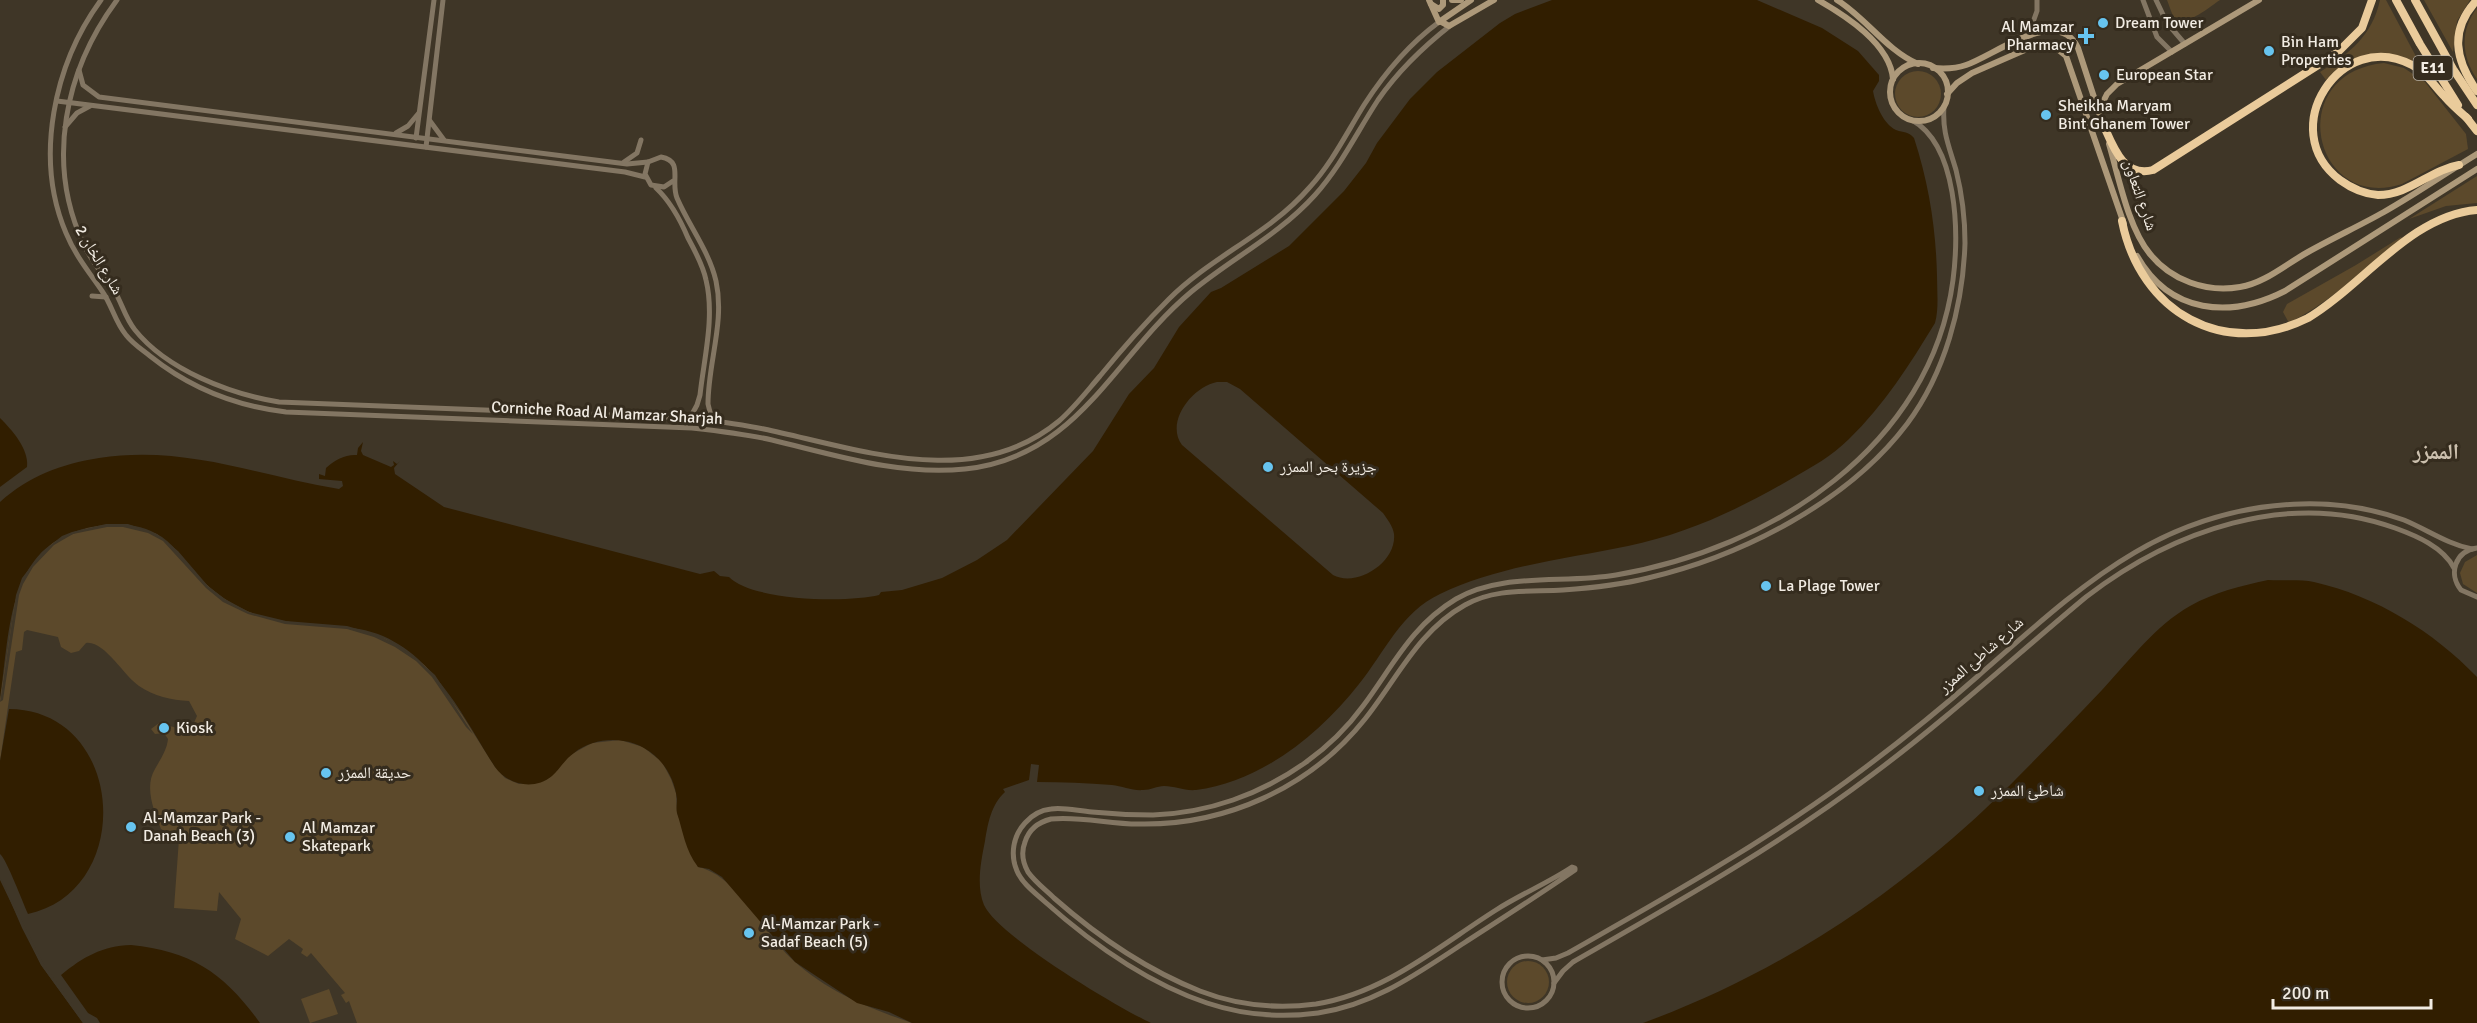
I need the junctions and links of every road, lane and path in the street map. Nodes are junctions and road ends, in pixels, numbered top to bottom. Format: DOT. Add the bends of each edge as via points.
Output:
graph roads {
  1 [pos="101,0"];
  2 [pos="117,0"];
  3 [pos="434,0"];
  4 [pos="443,0"];
  5 [pos="1443,0"];
  6 [pos="1452,0"];
  7 [pos="1461,0"];
  8 [pos="1471,0"];
  9 [pos="1818,0"];
  10 [pos="1837,0"];
  11 [pos="2037,0"];
  12 [pos="2143,0"];
  13 [pos="2156,0"];
  14 [pos="2259,0"];
  15 [pos="2372,0"];
  16 [pos="2396,0"];
  17 [pos="2415,0"];
  18 [pos="2477,0"];
  19 [pos="1491,1"];
  20 [pos="1430,2"];
  21 [pos="1439,22"];
  22 [pos="1451,25"];
  23 [pos="2039,32"];
  24 [pos="2028,36"];
  25 [pos="2043,43"];
  26 [pos="2185,44"];
  27 [pos="2172,52"];
  28 [pos="1918,64"];
  29 [pos="79,66"];
  30 [pos="1933,68"];
  31 [pos="1893,79"];
  32 [pos="2477,91"];
  33 [pos="58,93"];
  34 [pos="70,94"];
  35 [pos="1947,94"];
  36 [pos="57,101"];
  37 [pos="69,102"];
  38 [pos="2477,105"];
  39 [pos="94,106"];
  40 [pos="1944,106"];
  41 [pos="2099,112"];
  42 [pos="419,113"];
  43 [pos="429,119"];
  44 [pos="2468,119"];
  45 [pos="1912,120"];
  46 [pos="2103,123"];
  47 [pos="64,128"];
  48 [pos="2477,131"];
  49 [pos="395,133"];
  50 [pos="416,137"];
  51 [pos="427,138"];
  52 [pos="641,140"];
  53 [pos="445,141"];
  54 [pos="415,146"];
  55 [pos="426,147"];
  56 [pos="2477,154"];
  57 [pos="648,162"];
  58 [pos="622,163"];
  59 [pos="2459,165"];
  60 [pos="2475,170"];
  61 [pos="645,177"];
  62 [pos="673,182"];
  63 [pos="654,187"];
  64 [pos="2477,210"];
  65 [pos="2122,221"];
  66 [pos="92,296"];
  67 [pos="106,297"];
  68 [pos="1130,341"];
  69 [pos="152,346"];
  70 [pos="1136,348"];
  71 [pos="147,354"];
  72 [pos="690,418"];
  73 [pos="717,421"];
  74 [pos="894,457"];
  75 [pos="891,466"];
  76 [pos="2475,549"];
  77 [pos="2454,568"];
  78 [pos="2477,597"];
  79 [pos="1241,797"];
  80 [pos="1244,807"];
  81 [pos="1169,814"];
  82 [pos="1169,823"];
  83 [pos="1499,908"];
  84 [pos="1505,916"];
  85 [pos="1542,960"];
  86 [pos="1554,983"];
  1 -- 33 [label="street, شارع الخان 2" via="78,40"];
  2 -- 29 [label="street, شارع الخان 2"];
  3 -- 42 [label="street"];
  4 -- 43 [label="street"];
  5 -- 20 [label="main road" via="1439,9"];
  6 -- 7 [label="main road"];
  8 -- 21 [label="main road, Corniche Road Al Mamzar Sharjah"];
  9 -- 31 [label="main road" via="1882,50 1891,65"];
  10 -- 28 [label="main road" via="1865,20 1896,51"];
  11 -- 24 [label="street"];
  12 -- 27 [label="street" via="2157,37"];
  13 -- 26 [label="street"];
  14 -- 26 [label="main road"];
  15 -- 46 [label="highway" via="2362,28 2343,48 2153,170 2141,172 2124,164"];
  16 -- 44 [label="highway, E11"];
  17 -- 38 [label="highway, E11"];
  18 -- 32 [label="highway" via="2463,20 2458,45 2463,70"];
  19 -- 22 [label="main road, Corniche Road Al Mamzar Sharjah"];
  20 -- 21 [label="main road"];
  21 -- 22 [label="main road"];
  21 -- 68 [label="street, Corniche Road Al Mamzar Sharjah" via="1383,78 1333,158 1301,197 1265,229 1182,286"];
  22 -- 70 [label="street, Corniche Road Al Mamzar Sharjah" via="1392,82 1342,160 1305,206 1272,235 1191,292"];
  23 -- 24 [label="main road"];
  23 -- 25 [label="main road"];
  23 -- 41 [label="main road, شارع التعاون" via="2056,29 2073,39"];
  24 -- 30 [label="main road" via="1963,66"];
  25 -- 35 [label="main road" via="1972,73"];
  25 -- 65 [label="main road, شارع التعاون" via="2058,48 2066,56"];
  26 -- 27 [label="main road"];
  27 -- 41 [label="main road" via="2114,87"];
  28 -- 30 [label="main road"];
  28 -- 31 [label="main road" via="1902,69"];
  29 -- 34 [label="street, شارع الخان 2"];
  29 -- 49 [label="street" via="83,86 99,97"];
  30 -- 35 [label="main road" via="1943,78"];
  31 -- 45 [label="main road" via="1893,104 1900,115"];
  33 -- 34 [label="street"];
  33 -- 36 [label="street, شارع الخان 2"];
  34 -- 37 [label="street, شارع الخان 2"];
  35 -- 40 [label="main road"];
  36 -- 37 [label="street"];
  36 -- 67 [label="street, شارع الخان 2" via="51,158 57,205 74,250"];
  37 -- 39 [label="street"];
  37 -- 47 [label="street, شارع الخان 2"];
  39 -- 47 [label="street" via="77,113"];
  39 -- 54 [label="street"];
  40 -- 45 [label="main road" via="1932,118"];
  40 -- 80 [label="street" via="1944,133 1957,172 1964,215 1960,291 1935,376 1907,425 1881,454 1808,511 1715,558 1637,580 1574,589 1503,592 1467,603 1413,650 1371,711 1332,754 1284,788"];
  41 -- 46 [label="main road, شارع التعاون"];
  42 -- 49 [label="street"];
  42 -- 50 [label="street"];
  43 -- 51 [label="street"];
  43 -- 53 [label="street"];
  44 -- 48 [label="highway, E11"];
  44 -- 59 [label="highway" via="2419,69 2388,58 2363,60 2335,76 2322,91 2313,115 2320,156 2335,176 2356,190 2377,195 2394,192"];
  45 -- 79 [label="street" via="1936,142 1948,176 1956,232 1953,282 1942,330 1926,370 1898,417 1869,451 1792,510 1745,535 1701,552 1619,574 1504,582 1465,594 1441,609 1406,643 1365,705 1336,737 1292,772"];
  46 -- 59 [label="main road, شارع التعاون" via="2132,220 2145,248 2175,276 2212,288 2243,287 2263,279 2402,202"];
  47 -- 69 [label="street, شارع الخان 2" via="66,183 80,236 131,325"];
  49 -- 50 [label="street"];
  50 -- 51 [label="street"];
  50 -- 54 [label="street"];
  51 -- 53 [label="street"];
  51 -- 55 [label="street"];
  52 -- 58 [label="street" via="637,153"];
  53 -- 58 [label="street"];
  54 -- 55 [label="street"];
  55 -- 61 [label="street"];
  56 -- 59 [label="main road, شارع التعاون"];
  57 -- 58 [label="street"];
  57 -- 61 [label="street"];
  57 -- 62 [label="street" via="658,157 670,160 675,168"];
  60 -- 65 [label="main road, شارع التعاون" via="2285,291 2240,308 2200,305 2163,286 2139,259"];
  61 -- 63 [label="street"];
  62 -- 63 [label="street"];
  62 -- 73 [label="street" via="716,282 718,319 708,401"];
  63 -- 72 [label="street" via="679,218 708,289 709,319 700,395"];
  64 -- 65 [label="highway" via="2446,217 2421,230 2308,318 2288,327 2250,334 2211,329 2166,303 2135,262"];
  66 -- 67 [label="street"];
  67 -- 71 [label="street, شارع الخان 2" via="124,333"];
  68 -- 70 [label="street"];
  68 -- 74 [label="street, Corniche Road Al Mamzar Sharjah" via="1067,414 1027,441 960,460"];
  69 -- 72 [label="street, Corniche Road Al Mamzar Sharjah" via="210,382 279,402"];
  70 -- 75 [label="street, Corniche Road Al Mamzar Sharjah" via="1065,428 1025,453 965,470"];
  71 -- 75 [label="street, Corniche Road Al Mamzar Sharjah" via="208,392 273,411 692,428 751,436"];
  72 -- 73 [label="street, Corniche Road Al Mamzar Sharjah"];
  73 -- 74 [label="street, Corniche Road Al Mamzar Sharjah"];
  74 -- 75 [label="street"];
  76 -- 77 [label="street" via="2461,556"];
  76 -- 85 [label="street, شارع شاطئ الممزر" via="2453,544 2387,514 2317,504 2234,512 2166,535 2079,589 1905,736 1791,821 1708,874 1568,953"];
  77 -- 78 [label="street, شارع شاطئ الممزر" via="2461,590"];
  77 -- 86 [label="street, شارع شاطئ الممزر" via="2446,556 2414,535 2384,524 2335,515 2282,514 2237,522 2160,549 2119,572 2086,597 1921,737 1834,803 1713,883 1573,962"];
  79 -- 80 [label="street"];
  79 -- 81 [label="street"];
  80 -- 82 [label="street"];
  81 -- 82 [label="street"];
  81 -- 84 [label="street" via="1056,808 1042,811 1019,831 1014,862 1030,888 1096,943 1158,981 1212,1005 1282,1016 1352,1006 1402,983"];
  82 -- 83 [label="street" via="1051,819 1031,831 1023,848 1023,861 1031,876 1046,890 1113,943 1177,981 1224,998 1282,1006 1316,1004 1349,996 1398,974"];
  83 -- 84 [label="street" via="1504,909"];
  83 -- 84 [label="street" via="1575,868"];
  85 -- 86 [label="street" via="1551,970"];
  85 -- 86 [label="street" via="1527,956 1512,961 1502,980 1506,996 1522,1008 1537,1006 1549,997"];
}
